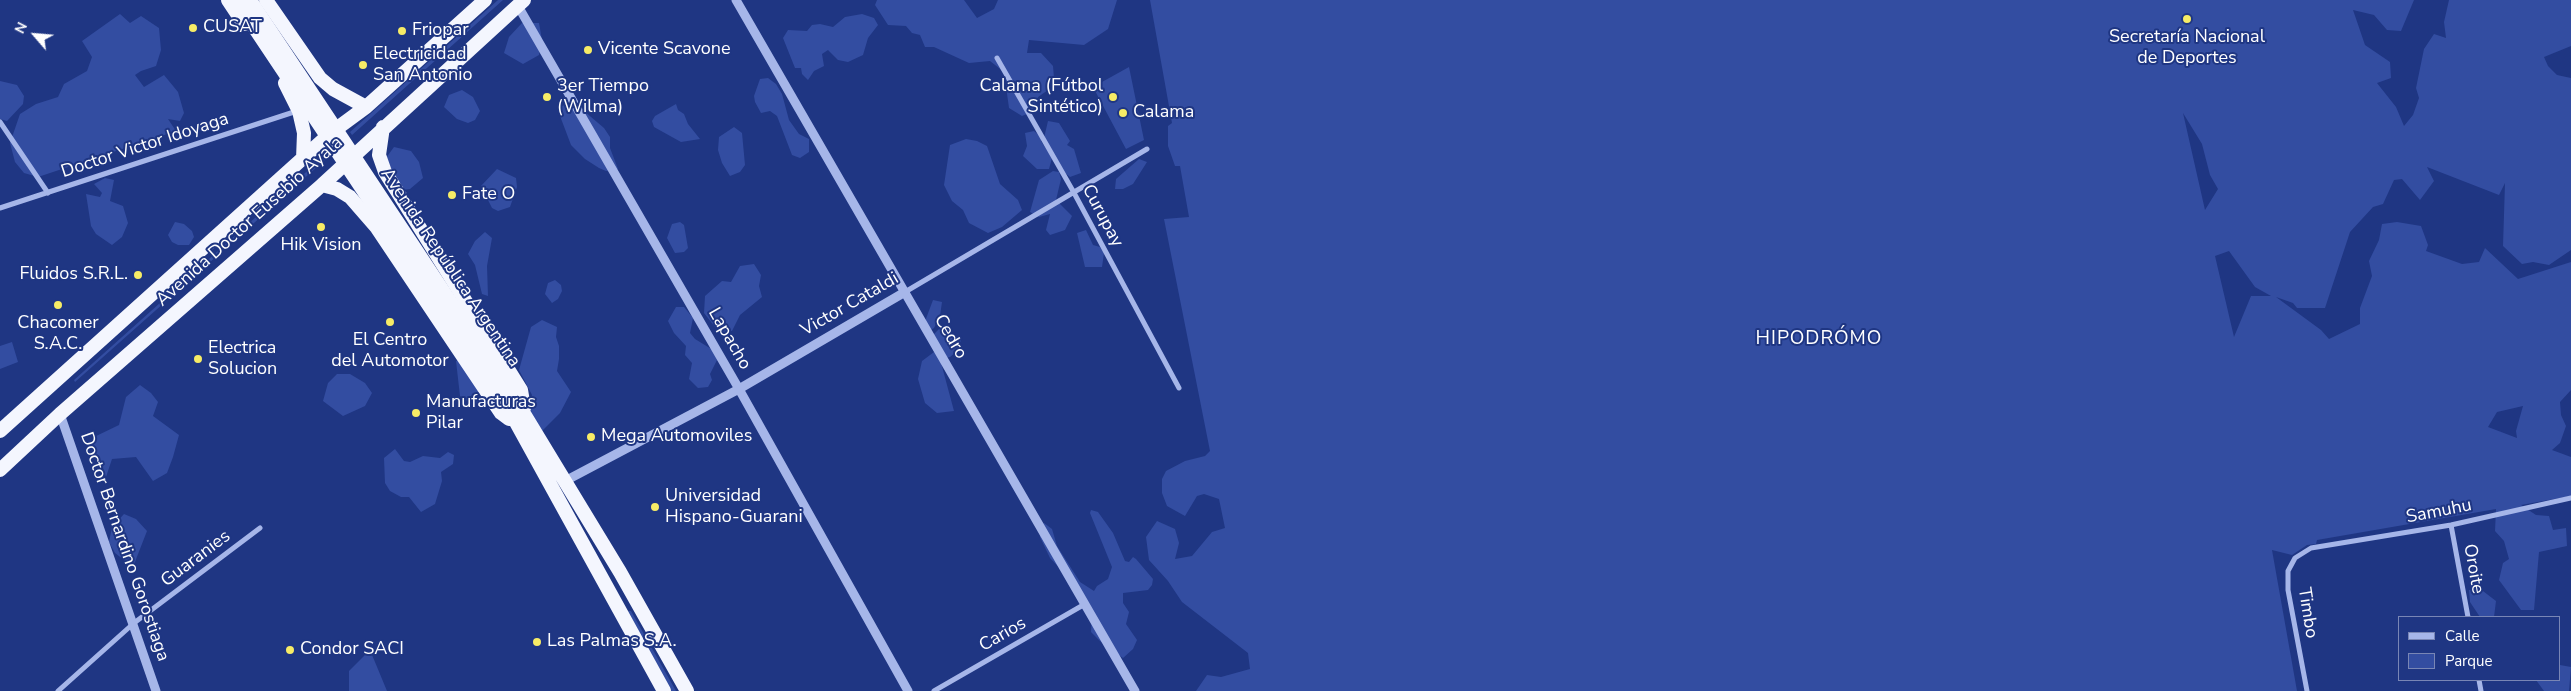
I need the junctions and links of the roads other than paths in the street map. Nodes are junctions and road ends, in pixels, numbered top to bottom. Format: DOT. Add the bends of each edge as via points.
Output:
graph roads {
  1 [pos="228,0"];
  2 [pos="236,0"];
  3 [pos="250,0"];
  4 [pos="266,0"];
  5 [pos="484,0"];
  6 [pos="736,0"];
  7 [pos="521,3"];
  8 [pos="997,58"];
  9 [pos="366,108"];
  10 [pos="299,110"];
  11 [pos="0,122"];
  12 [pos="384,127"];
  13 [pos="1147,149"];
  14 [pos="303,159"];
  15 [pos="322,185"];
  16 [pos="1073,191"];
  17 [pos="48,193"];
  18 [pos="0,208"];
  19 [pos="906,292"];
  20 [pos="1179,388"];
  21 [pos="739,389"];
  22 [pos="511,402"];
  23 [pos="60,414"];
  24 [pos="521,420"];
  25 [pos="0,431"];
  26 [pos="0,470"];
  27 [pos="565,481"];
  28 [pos="2571,498"];
  29 [pos="2451,525"];
  30 [pos="260,528"];
  31 [pos="2311,548"];
  32 [pos="620,572"];
  33 [pos="604,580"];
  34 [pos="1086,604"];
  35 [pos="2468,616"];
  36 [pos="134,623"];
  37 [pos="58,691"];
  38 [pos="156,691"];
  39 [pos="664,691"];
  40 [pos="688,691"];
  41 [pos="908,691"];
  42 [pos="934,691"];
  43 [pos="1135,691"];
  44 [pos="2307,691"];
  1 -- 10 [label="highway" via="290,91"];
  2 -- 22 [label="highway, Avenida República Argentina, bridge"];
  3 -- 22 [label="highway, Avenida República Argentina, bridge"];
  4 -- 9 [label="highway" via="320,78"];
  5 -- 9 [label="highway, Avenida Doctor Eusebio Ayala"];
  6 -- 19 [label="street, Cedro"];
  7 -- 12 [label="highway, Avenida Doctor Eusebio Ayala"];
  7 -- 21 [label="street, Lapacho"];
  8 -- 16 [label="street, Curupay"];
  9 -- 14 [label="highway, Avenida Doctor Eusebio Ayala" via="332,132"];
  10 -- 14 [label="highway" via="304,133"];
  10 -- 17 [label="street, Doctor Victor Idoyaga"];
  11 -- 17 [label="street"];
  12 -- 15 [label="highway, Avenida Doctor Eusebio Ayala"];
  12 -- 24 [label="highway" via="379,155 385,172 521,390"];
  13 -- 16 [label="street, Victor Cataldi"];
  14 -- 25 [label="highway, Avenida Doctor Eusebio Ayala"];
  15 -- 23 [label="highway, Avenida Doctor Eusebio Ayala"];
  15 -- 24 [label="highway" via="337,188 350,197 377,228 501,413"];
  16 -- 19 [label="street, Victor Cataldi"];
  16 -- 20 [label="street, Curupay"];
  17 -- 18 [label="street, Doctor Victor Idoyaga"];
  19 -- 21 [label="street, Victor Cataldi"];
  19 -- 34 [label="street, Cedro"];
  21 -- 27 [label="street, Victor Cataldi"];
  21 -- 41 [label="street, Lapacho"];
  22 -- 24 [label="highway, Avenida República Argentina"];
  23 -- 26 [label="highway, Avenida Doctor Eusebio Ayala"];
  23 -- 36 [label="street, Doctor Bernardino Gorostiaga"];
  24 -- 27 [label="highway, Avenida República Argentina"];
  24 -- 33 [label="highway, Avenida República Argentina"];
  27 -- 32 [label="highway, Avenida República Argentina"];
  28 -- 29 [label="street, Samuhu"];
  29 -- 31 [label="street, Samuhu"];
  29 -- 35 [label="street, Oroite"];
  30 -- 36 [label="street, Guaranies"];
  31 -- 44 [label="street, Timbo" via="2295,558 2288,570 2288,590"];
  32 -- 33 [label="highway"];
  32 -- 40 [label="highway, Avenida República Argentina"];
  33 -- 39 [label="highway, Avenida República Argentina"];
  34 -- 42 [label="street, Carios"];
  34 -- 43 [label="street, Cedro"];
  36 -- 37 [label="street, Guaranies"];
  36 -- 38 [label="street, Doctor Bernardino Gorostiaga"];
}
